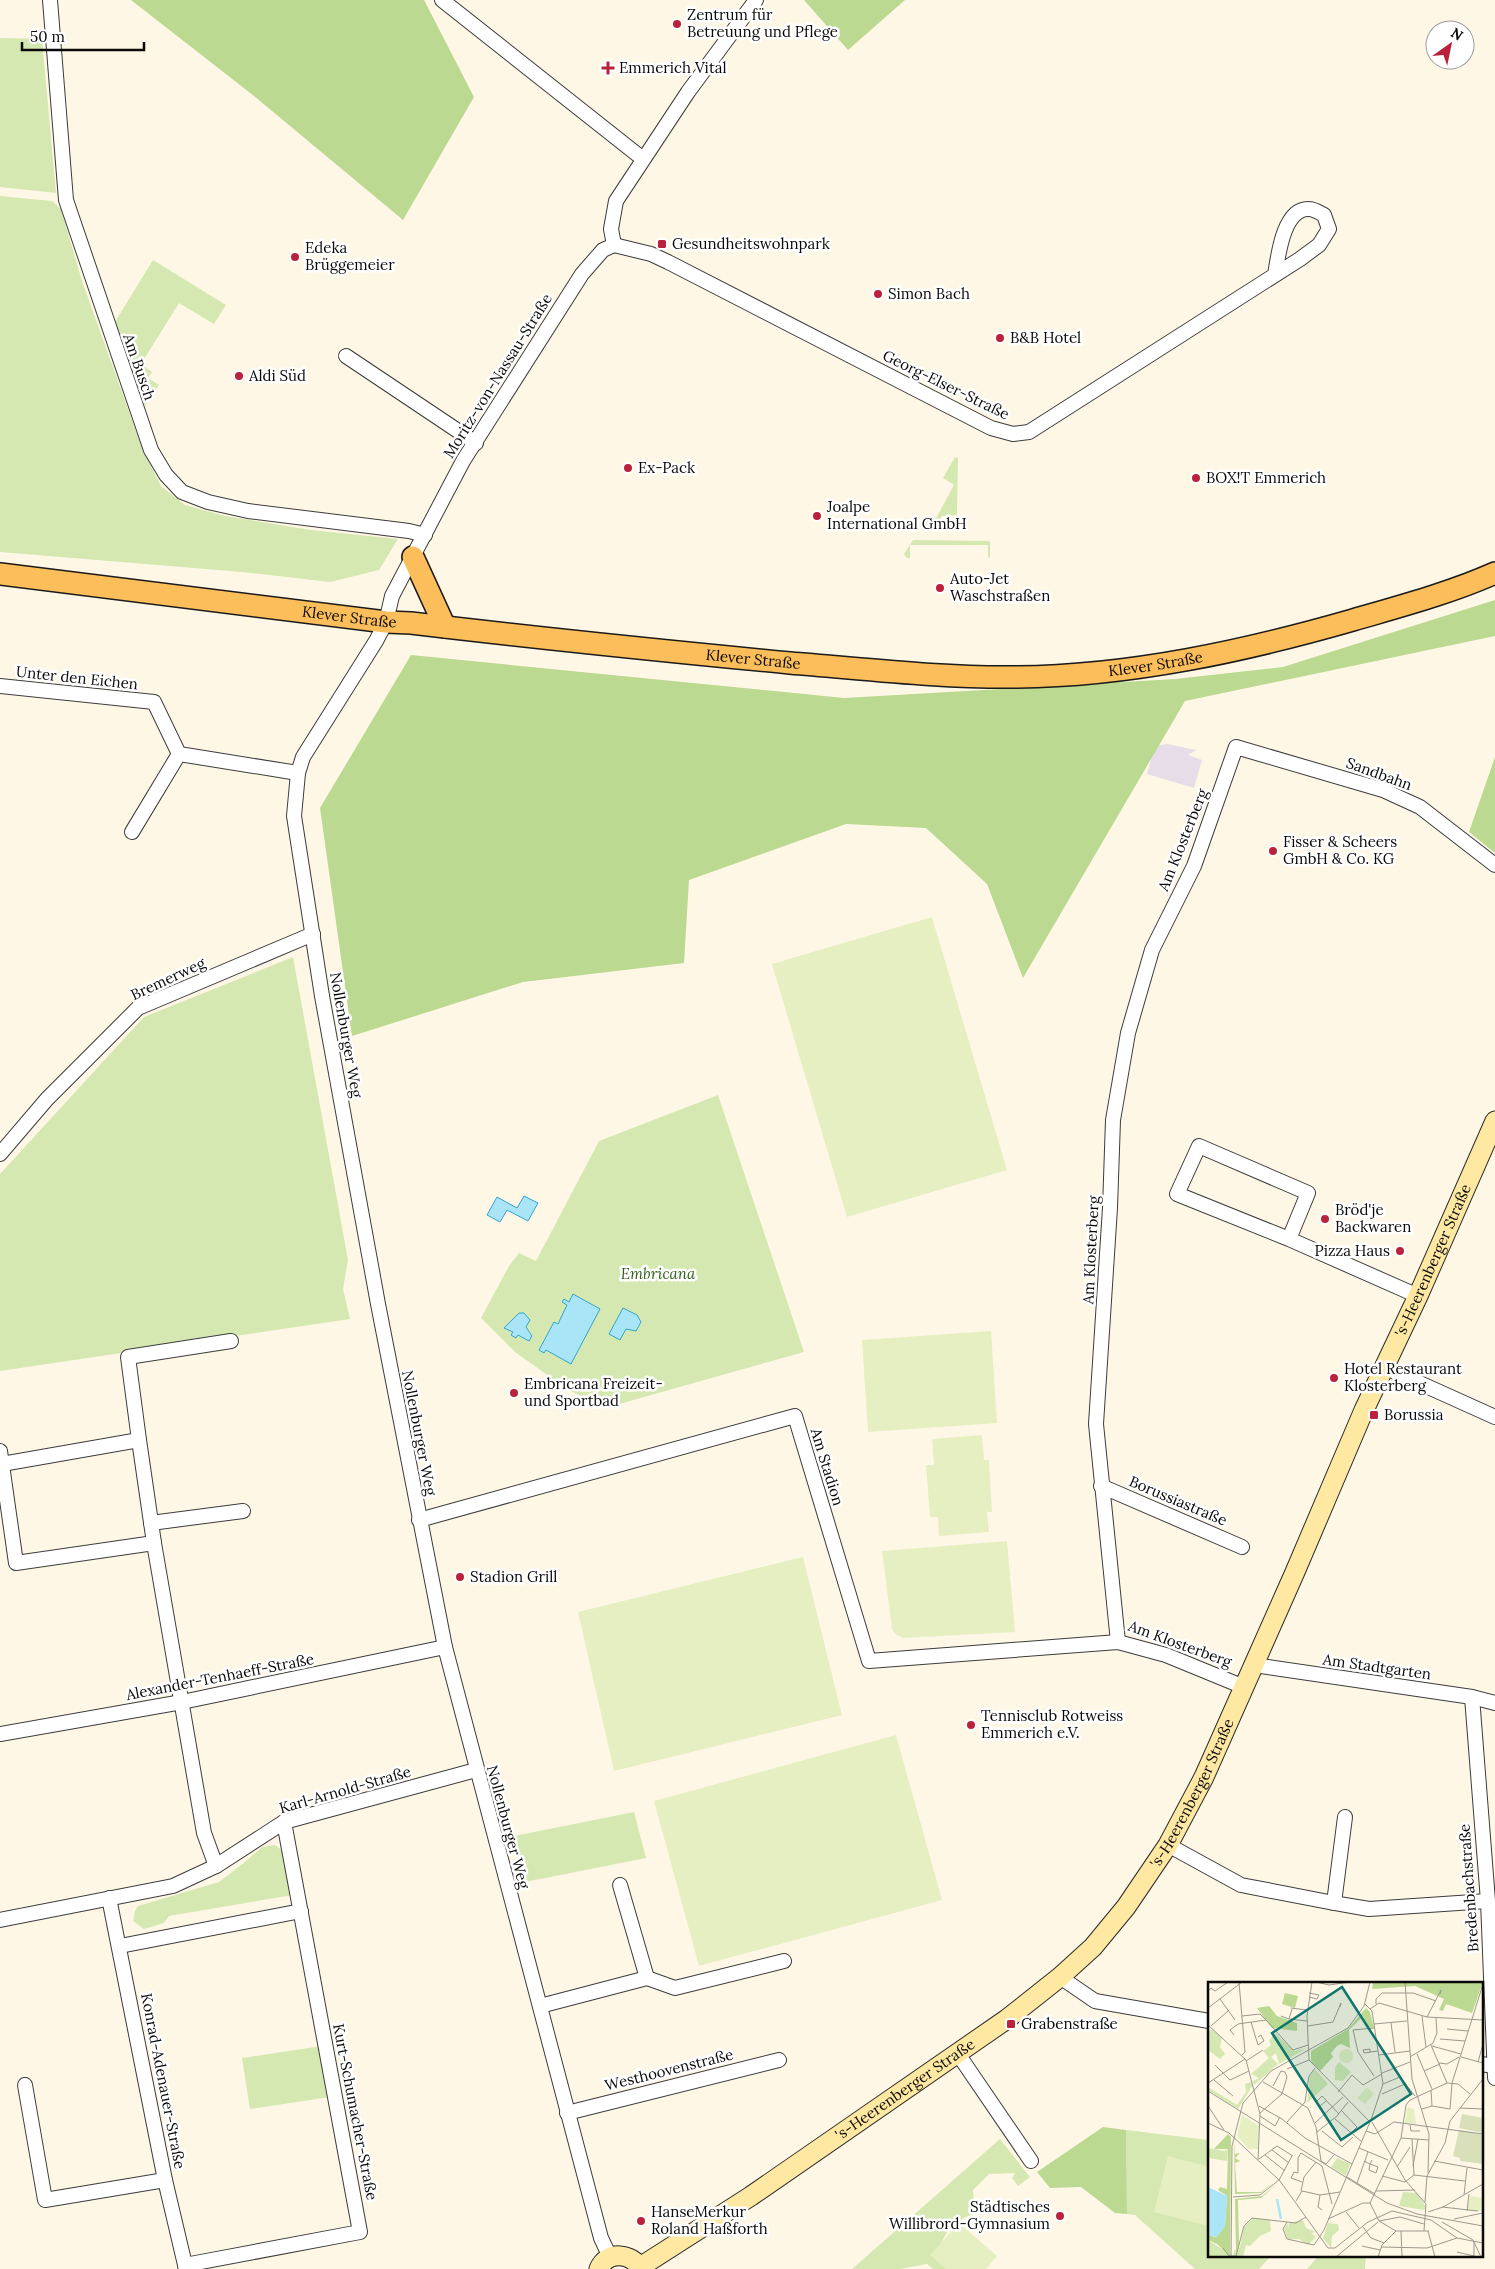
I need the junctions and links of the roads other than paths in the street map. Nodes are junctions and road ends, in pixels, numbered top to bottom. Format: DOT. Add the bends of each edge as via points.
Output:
graph roads {
  1 [pos="50,0"];
  2 [pos="442,0"];
  3 [pos="754,0"];
  4 [pos="643,159"];
  5 [pos="614,245"];
  6 [pos="1275,275"];
  7 [pos="346,356"];
  8 [pos="476,443"];
  9 [pos="425,535"];
  10 [pos="413,557"];
  11 [pos="1495,573"];
  12 [pos="0,574"];
  13 [pos="386,622"];
  14 [pos="444,627"];
  15 [pos="0,686"];
  16 [pos="1236,747"];
  17 [pos="179,754"];
  18 [pos="298,773"];
  19 [pos="132,832"];
  20 [pos="1495,865"];
  21 [pos="313,934"];
  22 [pos="1495,1121"];
  23 [pos="0,1154"];
  24 [pos="1289,1239"];
  25 [pos="1418,1296"];
  26 [pos="231,1341"];
  27 [pos="1384,1366"];
  28 [pos="1495,1417"];
  29 [pos="139,1440"];
  30 [pos="1,1457"];
  31 [pos="1100,1486"];
  32 [pos="243,1511"];
  33 [pos="419,1520"];
  34 [pos="151,1523"];
  35 [pos="154,1543"];
  36 [pos="1242,1547"];
  37 [pos="1118,1642"];
  38 [pos="445,1647"];
  39 [pos="1254,1665"];
  40 [pos="1244,1687"];
  41 [pos="1472,1697"];
  42 [pos="182,1702"];
  43 [pos="1495,1703"];
  44 [pos="0,1734"];
  45 [pos="476,1770"];
  46 [pos="1345,1817"];
  47 [pos="284,1822"];
  48 [pos="1168,1846"];
  49 [pos="216,1866"];
  50 [pos="620,1885"];
  51 [pos="109,1898"];
  52 [pos="1488,1901"];
  53 [pos="1334,1904"];
  54 [pos="301,1911"];
  55 [pos="0,1920"];
  56 [pos="120,1946"];
  57 [pos="784,1961"];
  58 [pos="1060,1977"];
  59 [pos="647,1978"];
  60 [pos="540,2006"];
  61 [pos="1208,2021"];
  62 [pos="958,2054"];
  63 [pos="779,2060"];
  64 [pos="1490,2069"];
  65 [pos="25,2085"];
  66 [pos="567,2113"];
  67 [pos="1031,2161"];
  68 [pos="165,2180"];
  69 [pos="605,2263"];
  70 [pos="185,2267"];
  71 [pos="641,2268"];
  1 -- 9 [label="street, Am Busch" via="66,200 151,450 166,476 182,492 208,502 248,511"];
  2 -- 4 [label="street"];
  3 -- 4 [label="street"];
  4 -- 5 [label="street" via="616,201 611,229"];
  5 -- 6 [label="street, Georg-Elser-Straße" via="651,254 668,262 991,428 1013,434 1029,432"];
  5 -- 8 [label="street, Moritz-von-Nassau-Straße" via="602,250 582,274"];
  6 -- 6 [label="street, Georg-Elser-Straße" via="1319,245 1329,230 1324,214 1310,208 1298,212 1289,222"];
  7 -- 8 [label="street"];
  8 -- 9 [label="street, Moritz-von-Nassau-Straße" via="463,461"];
  9 -- 10 [label="street, Moritz-von-Nassau-Straße"];
  10 -- 13 [label="street, Moritz-von-Nassau-Straße" via="392,596"];
  10 -- 14 [label="main road"];
  11 -- 14 [label="main road, Klever Straße" via="1412,603 1288,638 1189,660 1018,677 922,674 645,650"];
  12 -- 13 [label="main road, Klever Straße"];
  13 -- 14 [label="main road, Klever Straße"];
  13 -- 18 [label="street, Nollenburger Weg" via="303,757"];
  15 -- 17 [label="street, Unter den Eichen" via="154,702"];
  16 -- 20 [label="street, Sandbahn" via="1390,793 1420,807"];
  16 -- 31 [label="street, Am Klosterberg" via="1194,866 1152,950 1128,1033 1113,1120 1096,1424"];
  17 -- 18 [label="street"];
  17 -- 19 [label="street"];
  18 -- 21 [label="street, Nollenburger Weg" via="294,816"];
  21 -- 23 [label="street, Bremerweg" via="138,1008 47,1099"];
  21 -- 33 [label="street, Nollenburger Weg"];
  22 -- 25 [label="street, 's-Heerenberger Straße"];
  24 -- 24 [label="street" via="1177,1194 1199,1146 1308,1193"];
  24 -- 25 [label="street"];
  25 -- 27 [label="street, 's-Heerenberger Straße"];
  26 -- 29 [label="street" via="128,1357"];
  27 -- 28 [label="street"];
  27 -- 39 [label="street, 's-Heerenberger Straße"];
  29 -- 30 [label="street"];
  29 -- 34 [label="street"];
  30 -- 35 [label="street" via="16,1563"];
  31 -- 36 [label="street, Borussiastraße"];
  31 -- 37 [label="street, Am Klosterberg"];
  32 -- 34 [label="street"];
  33 -- 37 [label="street, Am Stadion" via="794,1416 869,1661"];
  33 -- 38 [label="street, Nollenburger Weg"];
  34 -- 35 [label="street"];
  35 -- 42 [label="street"];
  37 -- 40 [label="street, Am Klosterberg" via="1166,1655"];
  38 -- 42 [label="street, Alexander-Tenhaeff-Straße"];
  38 -- 45 [label="street, Nollenburger Weg"];
  39 -- 40 [label="street, 's-Heerenberger Straße"];
  39 -- 41 [label="street, Am Stadtgarten"];
  40 -- 48 [label="street, 's-Heerenberger Straße" via="1204,1777"];
  41 -- 43 [label="street, Am Stadtgarten"];
  41 -- 52 [label="street, Bredenbachstraße"];
  42 -- 44 [label="street, Alexander-Tenhaeff-Straße"];
  42 -- 49 [label="street" via="204,1833"];
  45 -- 47 [label="street, Karl-Arnold-Straße"];
  45 -- 60 [label="street, Nollenburger Weg"];
  46 -- 53 [label="street"];
  47 -- 49 [label="street, Karl-Arnold-Straße"];
  47 -- 54 [label="street, Kurt-Schumacher-Straße"];
  48 -- 53 [label="street" via="1241,1885"];
  48 -- 58 [label="street, 's-Heerenberger Straße" via="1126,1907 1093,1947"];
  49 -- 51 [label="street, Karl-Arnold-Straße" via="173,1886"];
  50 -- 59 [label="street"];
  51 -- 55 [label="street, Karl-Arnold-Straße"];
  51 -- 56 [label="street, Konrad-Adenauer-Straße"];
  52 -- 53 [label="street" via="1369,1909"];
  52 -- 64 [label="street, Bredenbachstraße"];
  54 -- 56 [label="street"];
  54 -- 70 [label="street, Kurt-Schumacher-Straße" via="360,2232"];
  56 -- 68 [label="street, Konrad-Adenauer-Straße"];
  57 -- 59 [label="street" via="676,1988"];
  58 -- 61 [label="street" via="1095,2001"];
  58 -- 62 [label="street, 's-Heerenberger Straße"];
  59 -- 60 [label="street"];
  60 -- 66 [label="street, Nollenburger Weg"];
  62 -- 67 [label="street"];
  62 -- 71 [label="street, 's-Heerenberger Straße"];
  63 -- 66 [label="street, Westhoovenstraße"];
  65 -- 68 [label="street" via="45,2200"];
  66 -- 69 [label="street, Nollenburger Weg"];
  68 -- 70 [label="street, Konrad-Adenauer-Straße"];
  69 -- 71 [label="street, 's-Heerenberger Straße" via="620,2255 629,2257"];
}
